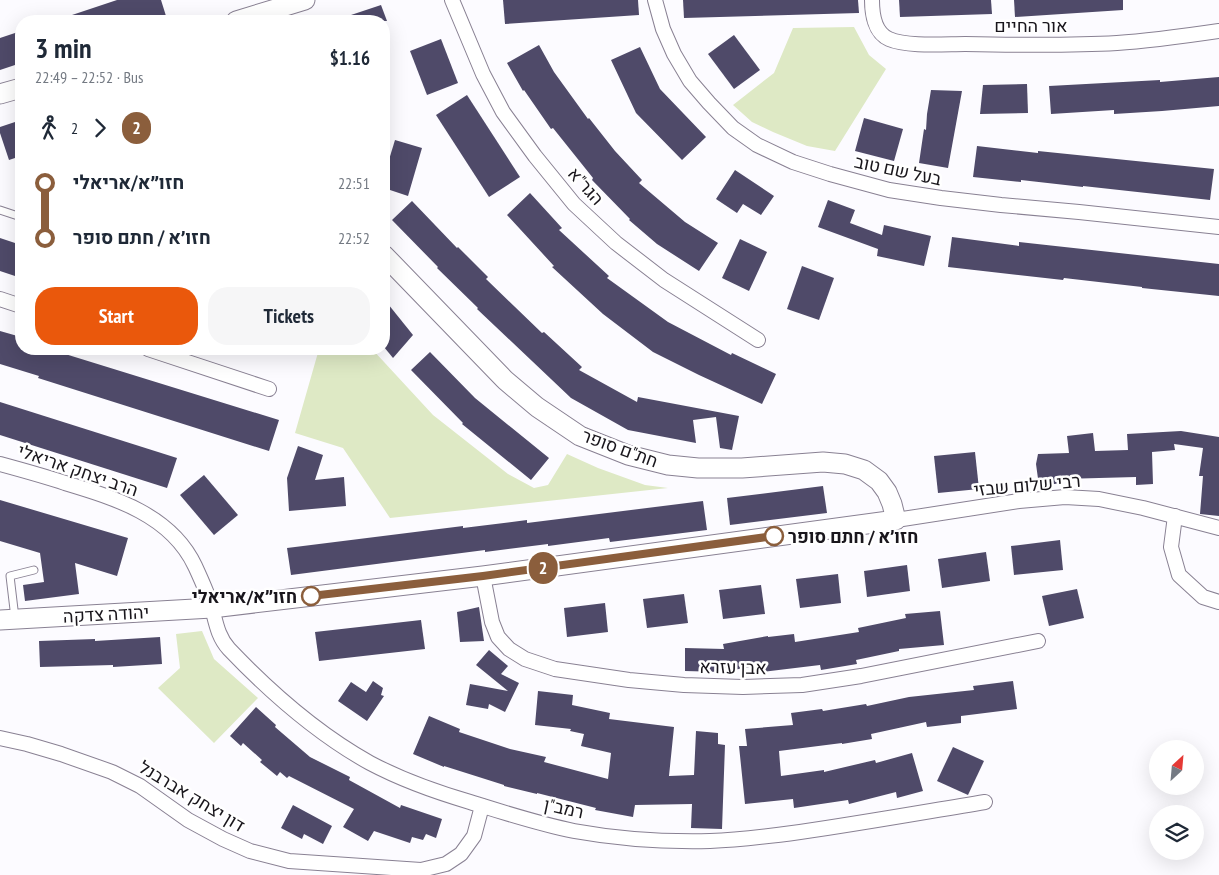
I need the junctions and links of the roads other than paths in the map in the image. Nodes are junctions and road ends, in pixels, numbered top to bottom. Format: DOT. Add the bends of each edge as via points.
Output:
graph roads {
  1 [pos="305,0"];
  2 [pos="452,0"];
  3 [pos="655,0"];
  4 [pos="872,0"];
  5 [pos="256,15"];
  6 [pos="1219,31"];
  7 [pos="15,90"];
  8 [pos="0,94"];
  9 [pos="0,210"];
  10 [pos="15,215"];
  11 [pos="1219,227"];
  12 [pos="390,261"];
  13 [pos="0,299"];
  14 [pos="15,304"];
  15 [pos="758,340"];
  16 [pos="166,355"];
  17 [pos="269,389"];
  18 [pos="0,464"];
  19 [pos="1175,516"];
  20 [pos="896,520"];
  21 [pos="1219,528"];
  22 [pos="34,570"];
  23 [pos="483,576"];
  24 [pos="1219,602"];
  25 [pos="212,608"];
  26 [pos="8,619"];
  27 [pos="1038,641"];
  28 [pos="0,738"];
  29 [pos="985,802"];
  30 [pos="482,806"];
  1 -- 5 [label="street"];
  2 -- 15 [label="street, הגר\"א" via="503,112 574,204 616,243 664,280"];
  3 -- 11 [label="street, בעל שם טוב" via="663,29 690,81 733,128 757,145 793,162 889,190 941,198"];
  4 -- 6 [label="street, אור החיים" via="875,22 882,35 912,44 1117,43"];
  7 -- 8 [label="street"];
  9 -- 10 [label="lane"];
  12 -- 20 [label="street, חת\"ם סופר" via="505,380 580,436 628,455 668,465 742,468 822,462 846,464 864,470 879,481 887,492"];
  13 -- 14 [label="street"];
  16 -- 17 [label="street"];
  18 -- 25 [label="street, הרב יצחק אריאלי" via="86,489 144,513 166,528 181,544 194,564"];
  19 -- 20 [label="street, רבי שלום שבזי" via="1099,499 1065,497"];
  19 -- 21 [label="street, רבי שלום שבזי"];
  19 -- 24 [label="street" via="1171,547 1179,575 1203,597"];
  20 -- 23 [label="street, יהודה צדקה"];
  22 -- 26 [label="lane" via="10,576"];
  23 -- 25 [label="street, יהודה צדקה"];
  23 -- 27 [label="street, אבן עזרא" via="492,622 498,637 509,649 525,659 555,669 629,680 743,687 802,685"];
  25 -- 26 [label="street, יהודה צדקה"];
  25 -- 30 [label="street, רמב\"ן" via="218,632 227,646 303,717 338,743 402,778"];
  28 -- 30 [label="street, דון יצחק אברבנל" via="112,772 223,839 250,851 289,861 421,870 446,864 460,854 474,836"];
  29 -- 30 [label="street, רמב\"ן" via="831,828 712,841 663,840 575,831"];
}
